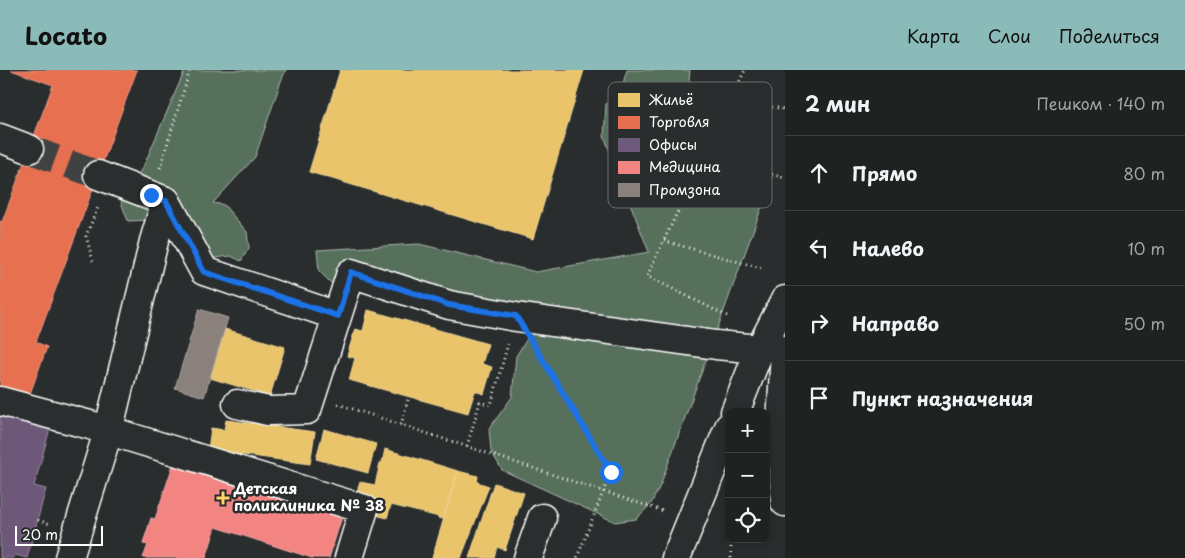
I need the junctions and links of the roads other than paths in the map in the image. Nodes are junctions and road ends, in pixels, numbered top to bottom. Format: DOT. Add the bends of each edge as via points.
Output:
graph roads {
  1 [pos="0,138"];
  2 [pos="29,149"];
  3 [pos="104,177"];
  4 [pos="159,198"];
  5 [pos="785,300"];
  6 [pos="338,316"];
  7 [pos="773,349"];
  8 [pos="0,401"];
  9 [pos="237,404"];
  10 [pos="737,408"];
  11 [pos="108,432"];
  12 [pos="725,437"];
  13 [pos="785,502"];
  14 [pos="542,518"];
  15 [pos="69,558"];
  16 [pos="349,558"];
  17 [pos="528,558"];
  18 [pos="676,558"];
  1 -- 2 [label="street"];
  3 -- 4 [label="street"];
  4 -- 6 [label="street" via="204,272"];
  4 -- 11 [label="street" via="154,240"];
  5 -- 7 [label="street"];
  6 -- 7 [label="street" via="351,272 449,305 716,345"];
  6 -- 9 [label="street" via="307,410 268,411"];
  7 -- 10 [label="street"];
  7 -- 13 [label="street"];
  8 -- 11 [label="street"];
  11 -- 15 [label="street"];
  11 -- 16 [label="street" via="364,509"];
  12 -- 18 [label="street"];
  14 -- 17 [label="street"];
}
